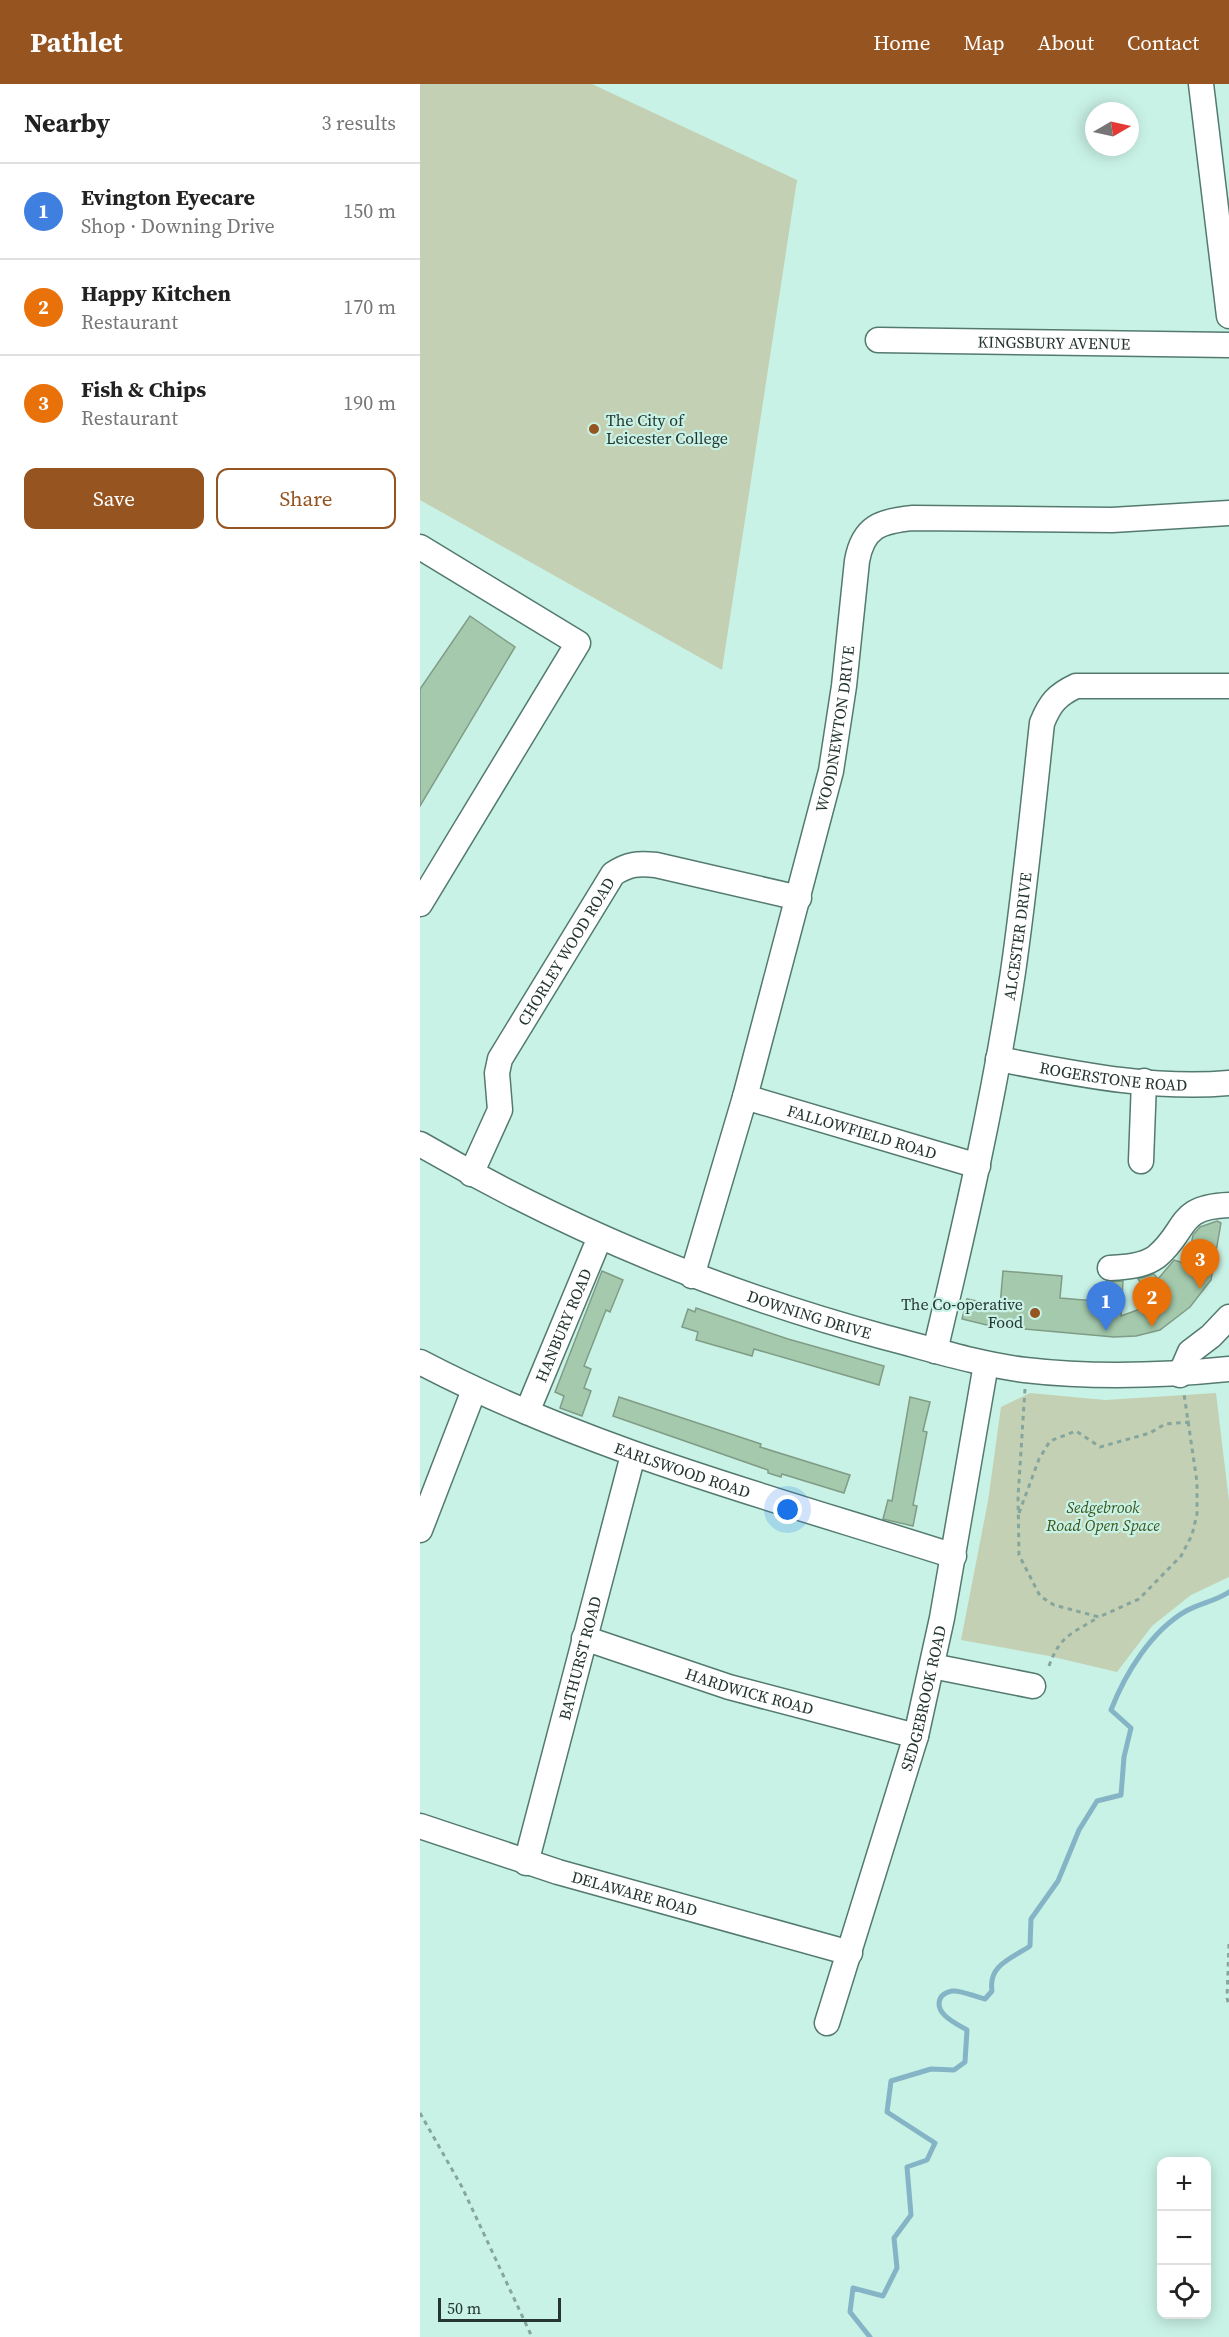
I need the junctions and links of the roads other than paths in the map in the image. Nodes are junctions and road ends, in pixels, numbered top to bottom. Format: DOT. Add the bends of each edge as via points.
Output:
graph roads {
  1 [pos="1201,84"];
  2 [pos="1229,316"];
  3 [pos="878,340"];
  4 [pos="1229,345"];
  5 [pos="1229,513"];
  6 [pos="420,547"];
  7 [pos="1229,686"];
  8 [pos="799,898"];
  9 [pos="420,904"];
  10 [pos="998,1059"];
  11 [pos="1144,1081"];
  12 [pos="1229,1083"];
  13 [pos="746,1097"];
  14 [pos="420,1144"];
  15 [pos="1142,1161"];
  16 [pos="978,1166"];
  17 [pos="471,1174"];
  18 [pos="1229,1205"];
  19 [pos="600,1238"];
  20 [pos="1110,1268"];
  21 [pos="692,1276"];
  22 [pos="1229,1317"];
  23 [pos="935,1351"];
  24 [pos="420,1362"];
  25 [pos="986,1364"];
  26 [pos="1229,1369"];
  27 [pos="1180,1375"];
  28 [pos="474,1390"];
  29 [pos="527,1412"];
  30 [pos="633,1455"];
  31 [pos="420,1530"];
  32 [pos="954,1556"];
  33 [pos="584,1638"];
  34 [pos="932,1666"];
  35 [pos="1033,1686"];
  36 [pos="916,1736"];
  37 [pos="420,1826"];
  38 [pos="526,1863"];
  39 [pos="850,1953"];
  40 [pos="827,2023"];
  1 -- 2 [label="street"];
  3 -- 4 [label="street, KINGSBURY AVENUE"];
  5 -- 8 [label="street, WOODNEWTON DRIVE" via="1112,520 912,518 877,525 860,546 831,771"];
  6 -- 9 [label="street" via="578,643"];
  7 -- 10 [label="street, ALCESTER DRIVE" via="1076,686 1057,695 1048,707 1042,723 1015,960"];
  8 -- 13 [label="street, WOODNEWTON DRIVE"];
  8 -- 17 [label="street, CHORLEY WOOD ROAD" via="656,865 624,866 613,874 500,1059 500,1110"];
  10 -- 11 [label="street, ROGERSTONE ROAD"];
  10 -- 16 [label="street, ALCESTER DRIVE"];
  11 -- 12 [label="street, ROGERSTONE ROAD"];
  11 -- 15 [label="street"];
  13 -- 16 [label="street, FALLOWFIELD ROAD"];
  13 -- 21 [label="street, WOODNEWTON DRIVE"];
  14 -- 17 [label="street, DOWNING DRIVE"];
  16 -- 23 [label="street, ALCESTER DRIVE"];
  17 -- 19 [label="street, DOWNING DRIVE"];
  18 -- 20 [label="street" via="1197,1210 1161,1251 1145,1263"];
  19 -- 21 [label="street, DOWNING DRIVE"];
  19 -- 29 [label="street, HANBURY ROAD"];
  21 -- 23 [label="street, DOWNING DRIVE" via="832,1323"];
  22 -- 27 [label="street" via="1190,1352"];
  23 -- 25 [label="street, DOWNING DRIVE"];
  24 -- 28 [label="street, EARLSWOOD ROAD"];
  25 -- 27 [label="street, DOWNING DRIVE" via="1087,1375"];
  25 -- 32 [label="street, SEDGEBROOK ROAD"];
  26 -- 27 [label="street, DOWNING DRIVE"];
  28 -- 29 [label="street, EARLSWOOD ROAD"];
  28 -- 31 [label="street"];
  29 -- 30 [label="street, EARLSWOOD ROAD"];
  30 -- 32 [label="street, EARLSWOOD ROAD"];
  30 -- 33 [label="street, BATHURST ROAD"];
  32 -- 34 [label="street, SEDGEBROOK ROAD"];
  33 -- 36 [label="street, HARDWICK ROAD" via="729,1687"];
  33 -- 38 [label="street, BATHURST ROAD"];
  34 -- 35 [label="street"];
  34 -- 36 [label="street, SEDGEBROOK ROAD"];
  36 -- 39 [label="street, SEDGEBROOK ROAD"];
  37 -- 38 [label="street, DELAWARE ROAD"];
  38 -- 39 [label="street, DELAWARE ROAD"];
  39 -- 40 [label="street, SEDGEBROOK ROAD"];
}
